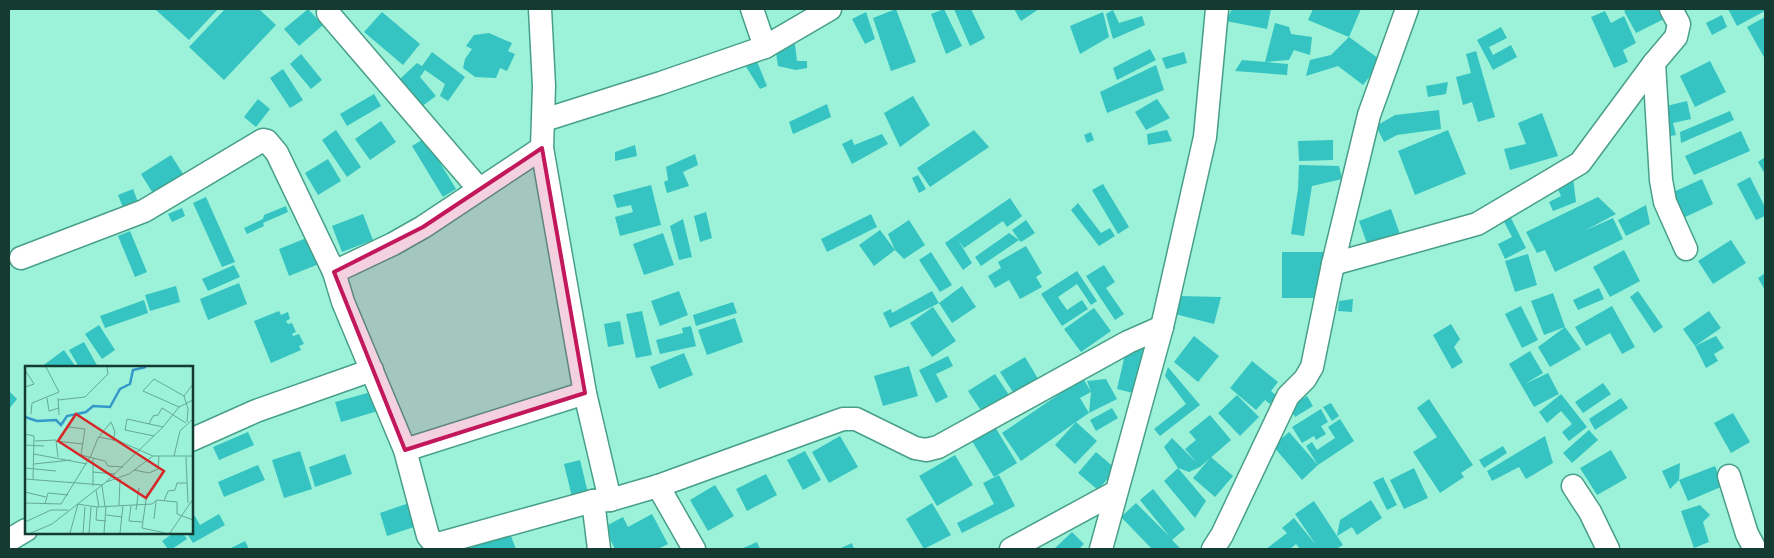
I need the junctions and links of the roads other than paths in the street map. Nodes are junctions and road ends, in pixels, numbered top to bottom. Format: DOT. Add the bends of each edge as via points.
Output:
graph roads {
  1 [pos="540,9"];
  2 [pos="752,9"];
  3 [pos="830,9"];
  4 [pos="1217,9"];
  5 [pos="1407,9"];
  6 [pos="1670,9"];
  7 [pos="328,13"];
  8 [pos="765,47"];
  9 [pos="1654,63"];
  10 [pos="544,120"];
  11 [pos="542,148"];
  12 [pos="479,189"];
  13 [pos="1686,249"];
  14 [pos="21,258"];
  15 [pos="1333,264"];
  16 [pos="334,272"];
  17 [pos="1162,327"];
  18 [pos="372,370"];
  19 [pos="585,392"];
  20 [pos="192,440"];
  21 [pos="405,450"];
  22 [pos="1729,476"];
  23 [pos="658,486"];
  24 [pos="1573,486"];
  25 [pos="1116,492"];
  26 [pos="602,501"];
  27 [pos="25,531"];
  28 [pos="9,540"];
  29 [pos="1222,545"];
  30 [pos="599,549"];
  31 [pos="694,549"];
  32 [pos="1011,549"];
  33 [pos="1100,549"];
  34 [pos="1608,549"];
  35 [pos="1755,549"];
  1 -- 10 [label="street"];
  2 -- 8 [label="street"];
  3 -- 8 [label="street"];
  4 -- 17 [label="street" via="1204,137"];
  5 -- 15 [label="street" via="1370,116"];
  6 -- 9 [label="street" via="1679,24 1676,37"];
  7 -- 12 [label="street"];
  8 -- 10 [label="street"];
  9 -- 13 [label="street" via="1661,180 1665,202"];
  9 -- 15 [label="street" via="1580,163 1571,169 1477,224"];
  10 -- 11 [label="street"];
  11 -- 12 [label="street"];
  11 -- 19 [label="street"];
  12 -- 16 [label="street" via="424,227"];
  14 -- 16 [label="street" via="144,210 263,140 277,153"];
  15 -- 29 [label="street" via="1312,367 1288,396"];
  16 -- 18 [label="street"];
  17 -- 23 [label="street" via="1128,342 938,447 915,448 856,419 843,419"];
  17 -- 25 [label="street"];
  18 -- 20 [label="street" via="256,411"];
  18 -- 21 [label="street"];
  19 -- 21 [label="street"];
  19 -- 26 [label="street"];
  21 -- 26 [label="street" via="428,536 433,542 441,543"];
  22 -- 35 [label="street" via="1747,534"];
  23 -- 26 [label="street"];
  23 -- 31 [label="street"];
  24 -- 34 [label="street"];
  25 -- 32 [label="street"];
  25 -- 33 [label="street"];
  26 -- 30 [label="street"];
  27 -- 28 [label="street"];
}
